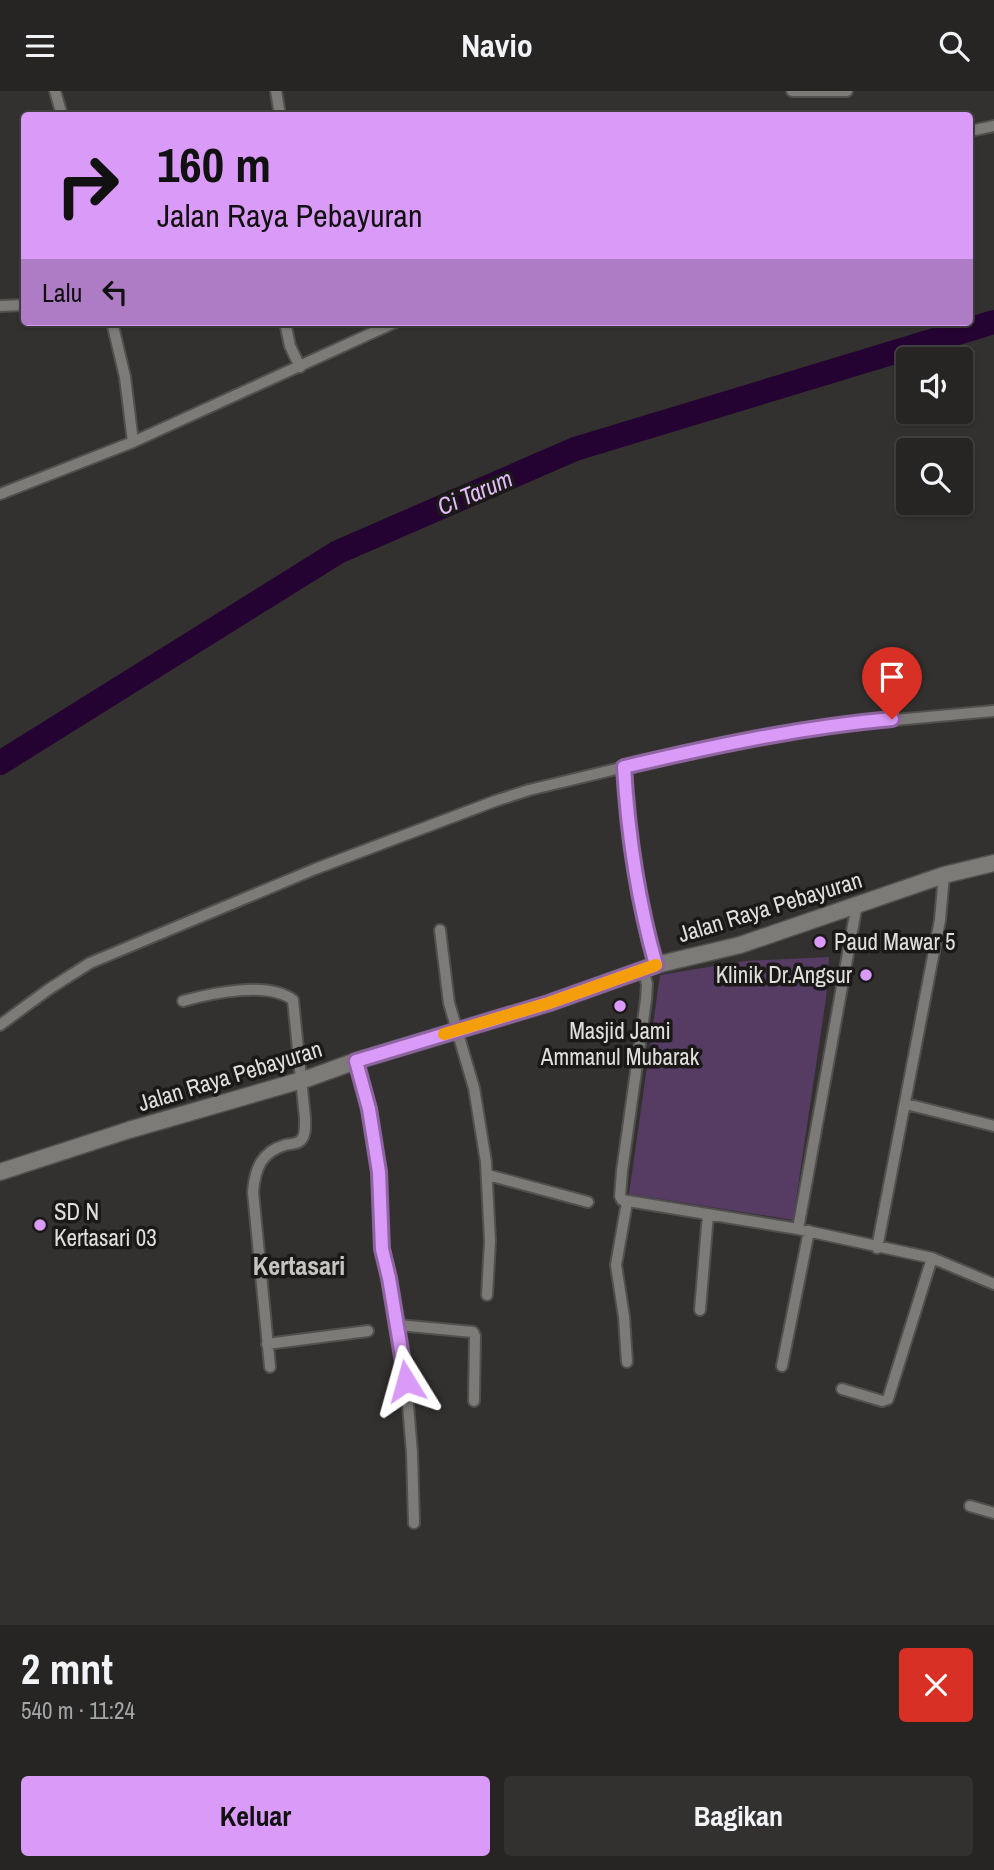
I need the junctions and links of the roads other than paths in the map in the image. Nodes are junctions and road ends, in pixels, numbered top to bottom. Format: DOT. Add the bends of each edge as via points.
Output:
graph roads {
  1 [pos="55,91"];
  2 [pos="276,91"];
  3 [pos="792,91"];
  4 [pos="847,91"];
  5 [pos="61,112"];
  6 [pos="280,112"];
  7 [pos="994,126"];
  8 [pos="973,130"];
  9 [pos="21,305"];
  10 [pos="0,306"];
  11 [pos="113,326"];
  12 [pos="286,326"];
  13 [pos="387,326"];
  14 [pos="300,367"];
  15 [pos="133,442"];
  16 [pos="0,494"];
  17 [pos="994,711"];
  18 [pos="624,767"];
  19 [pos="994,863"];
  20 [pos="944,875"];
  21 [pos="857,904"];
  22 [pos="440,930"];
  23 [pos="650,967"];
  24 [pos="183,1001"];
  25 [pos="0,1025"];
  26 [pos="458,1031"];
  27 [pos="356,1061"];
  28 [pos="300,1081"];
  29 [pos="906,1104"];
  30 [pos="994,1126"];
  31 [pos="0,1172"];
  32 [pos="488,1175"];
  33 [pos="588,1202"];
  34 [pos="627,1202"];
  35 [pos="708,1214"];
  36 [pos="803,1230"];
  37 [pos="877,1248"];
  38 [pos="932,1258"];
  39 [pos="994,1284"];
  40 [pos="487,1295"];
  41 [pos="700,1310"];
  42 [pos="398,1325"];
  43 [pos="368,1331"];
  44 [pos="267,1344"];
  45 [pos="627,1362"];
  46 [pos="782,1366"];
  47 [pos="270,1367"];
  48 [pos="842,1389"];
  49 [pos="474,1401"];
  50 [pos="970,1506"];
  51 [pos="994,1513"];
  52 [pos="414,1523"];
  1 -- 5 [label="street"];
  2 -- 6 [label="street"];
  3 -- 4 [label="street"];
  7 -- 8 [label="street"];
  9 -- 10 [label="street"];
  11 -- 15 [label="street"];
  12 -- 14 [label="street"];
  13 -- 14 [label="street"];
  14 -- 15 [label="street"];
  15 -- 16 [label="street"];
  17 -- 18 [label="street" via="807,728"];
  18 -- 23 [label="street" via="632,863"];
  18 -- 25 [label="street" via="495,800 290,879 90,963"];
  19 -- 20 [label="main road, Jalan Raya Pebayuran"];
  20 -- 21 [label="main road, Jalan Raya Pebayuran"];
  20 -- 29 [label="street"];
  21 -- 23 [label="main road, Jalan Raya Pebayuran" via="740,945"];
  21 -- 36 [label="street"];
  22 -- 26 [label="street" via="445,981"];
  23 -- 26 [label="main road, Jalan Raya Pebayuran"];
  23 -- 34 [label="street" via="620,1196"];
  24 -- 28 [label="street" via="226,992 284,993 293,1000"];
  26 -- 27 [label="main road, Jalan Raya Pebayuran"];
  26 -- 32 [label="street" via="474,1088"];
  27 -- 28 [label="main road, Jalan Raya Pebayuran"];
  27 -- 42 [label="street" via="369,1109 379,1172 382,1249"];
  28 -- 31 [label="main road, Jalan Raya Pebayuran"];
  28 -- 44 [label="street" via="303,1138 270,1151 254,1179"];
  29 -- 30 [label="street"];
  29 -- 37 [label="street"];
  32 -- 33 [label="street"];
  32 -- 40 [label="street" via="491,1241"];
  34 -- 35 [label="street"];
  34 -- 45 [label="street" via="616,1265"];
  35 -- 36 [label="street"];
  35 -- 41 [label="street"];
  36 -- 37 [label="street"];
  36 -- 46 [label="street"];
  37 -- 38 [label="street"];
  38 -- 39 [label="street"];
  38 -- 48 [label="street" via="888,1399"];
  42 -- 49 [label="street" via="473,1332"];
  42 -- 52 [label="street"];
  43 -- 44 [label="street"];
  44 -- 47 [label="street"];
  50 -- 51 [label="street"];
}
